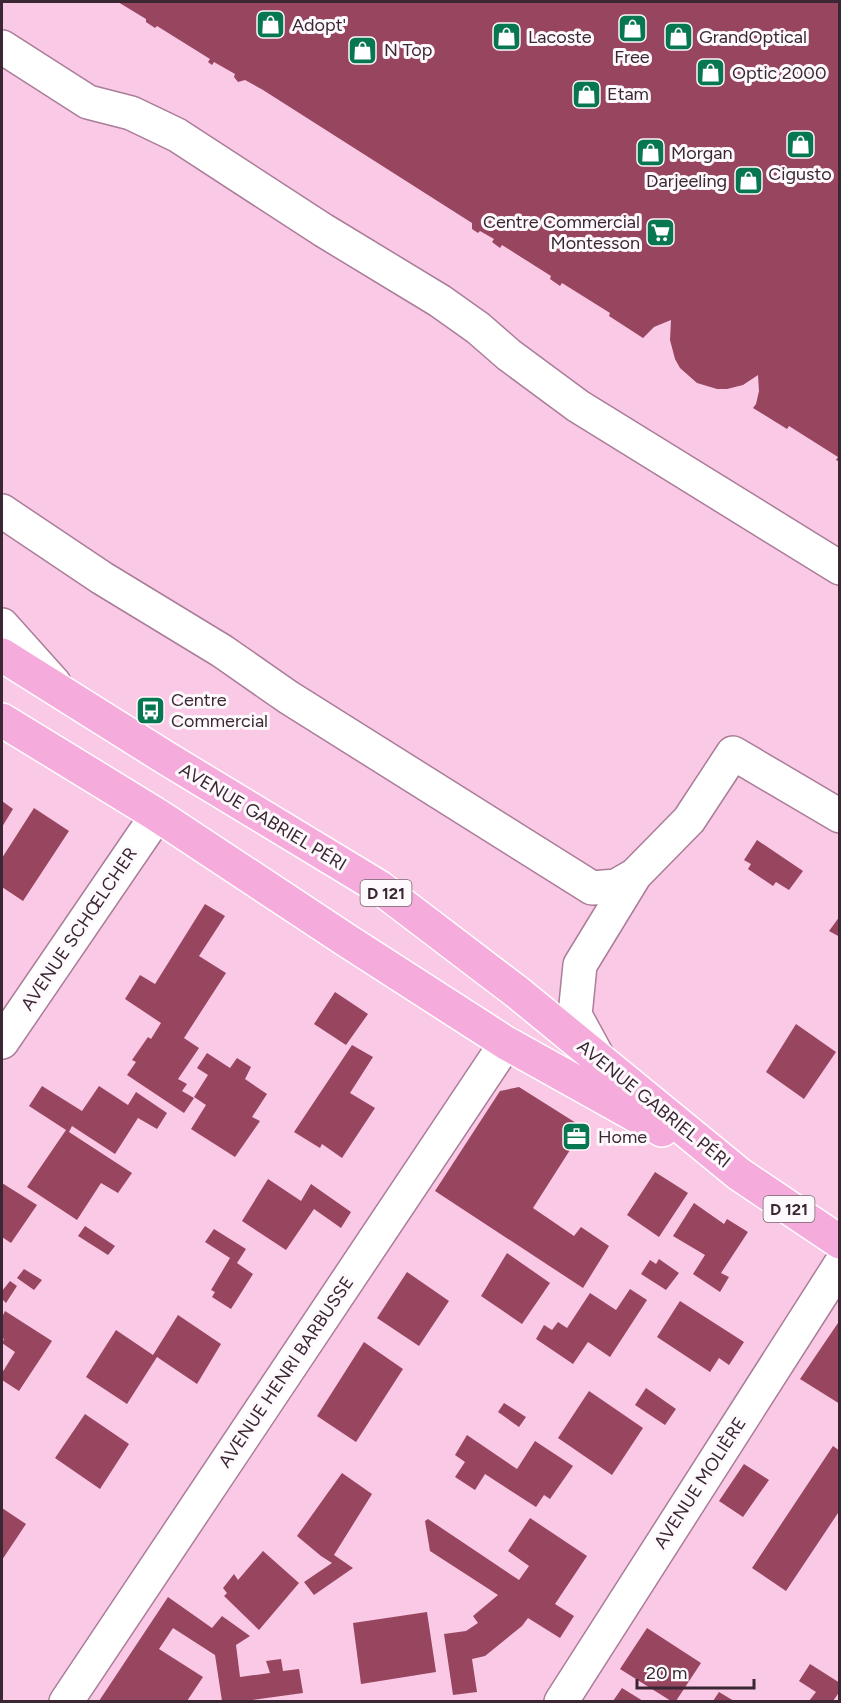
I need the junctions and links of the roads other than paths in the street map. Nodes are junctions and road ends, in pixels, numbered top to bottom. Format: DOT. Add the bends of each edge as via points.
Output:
graph roads {
  1 [pos="2,47"];
  2 [pos="2,512"];
  3 [pos="840,568"];
  4 [pos="2,625"];
  5 [pos="2,656"];
  6 [pos="66,695"];
  7 [pos="2,720"];
  8 [pos="157,815"];
  9 [pos="840,816"];
  10 [pos="635,875"];
  11 [pos="2,1042"];
  12 [pos="506,1043"];
  13 [pos="599,1059"];
  14 [pos="739,1174"];
  15 [pos="840,1242"];
  16 [pos="840,1265"];
  17 [pos="66,1701"];
  18 [pos="561,1701"];
  1 -- 3 [label="street" via="88,102 131,113 177,135 441,301 578,406"];
  2 -- 10 [label="street" via="592,888 616,886"];
  4 -- 6 [label="street"];
  5 -- 6 [label="main road, AVENUE GABRIEL PÉRI / D 121"];
  6 -- 13 [label="main road, AVENUE GABRIEL PÉRI / D 121" via="379,887"];
  7 -- 8 [label="main road, AVENUE GABRIEL PÉRI / D 121"];
  8 -- 11 [label="street, AVENUE SCHŒLCHER"];
  8 -- 12 [label="main road, AVENUE GABRIEL PÉRI / D 121"];
  9 -- 10 [label="street" via="734,753 689,820"];
  10 -- 13 [label="street" via="580,965 575,1015"];
  12 -- 14 [label="main road, AVENUE GABRIEL PÉRI / D 121"];
  12 -- 17 [label="street, AVENUE HENRI BARBUSSE"];
  13 -- 14 [label="main road, AVENUE GABRIEL PÉRI / D 121"];
  14 -- 15 [label="main road, AVENUE GABRIEL PÉRI / D 121"];
  16 -- 18 [label="street, AVENUE MOLIÈRE"];
}
